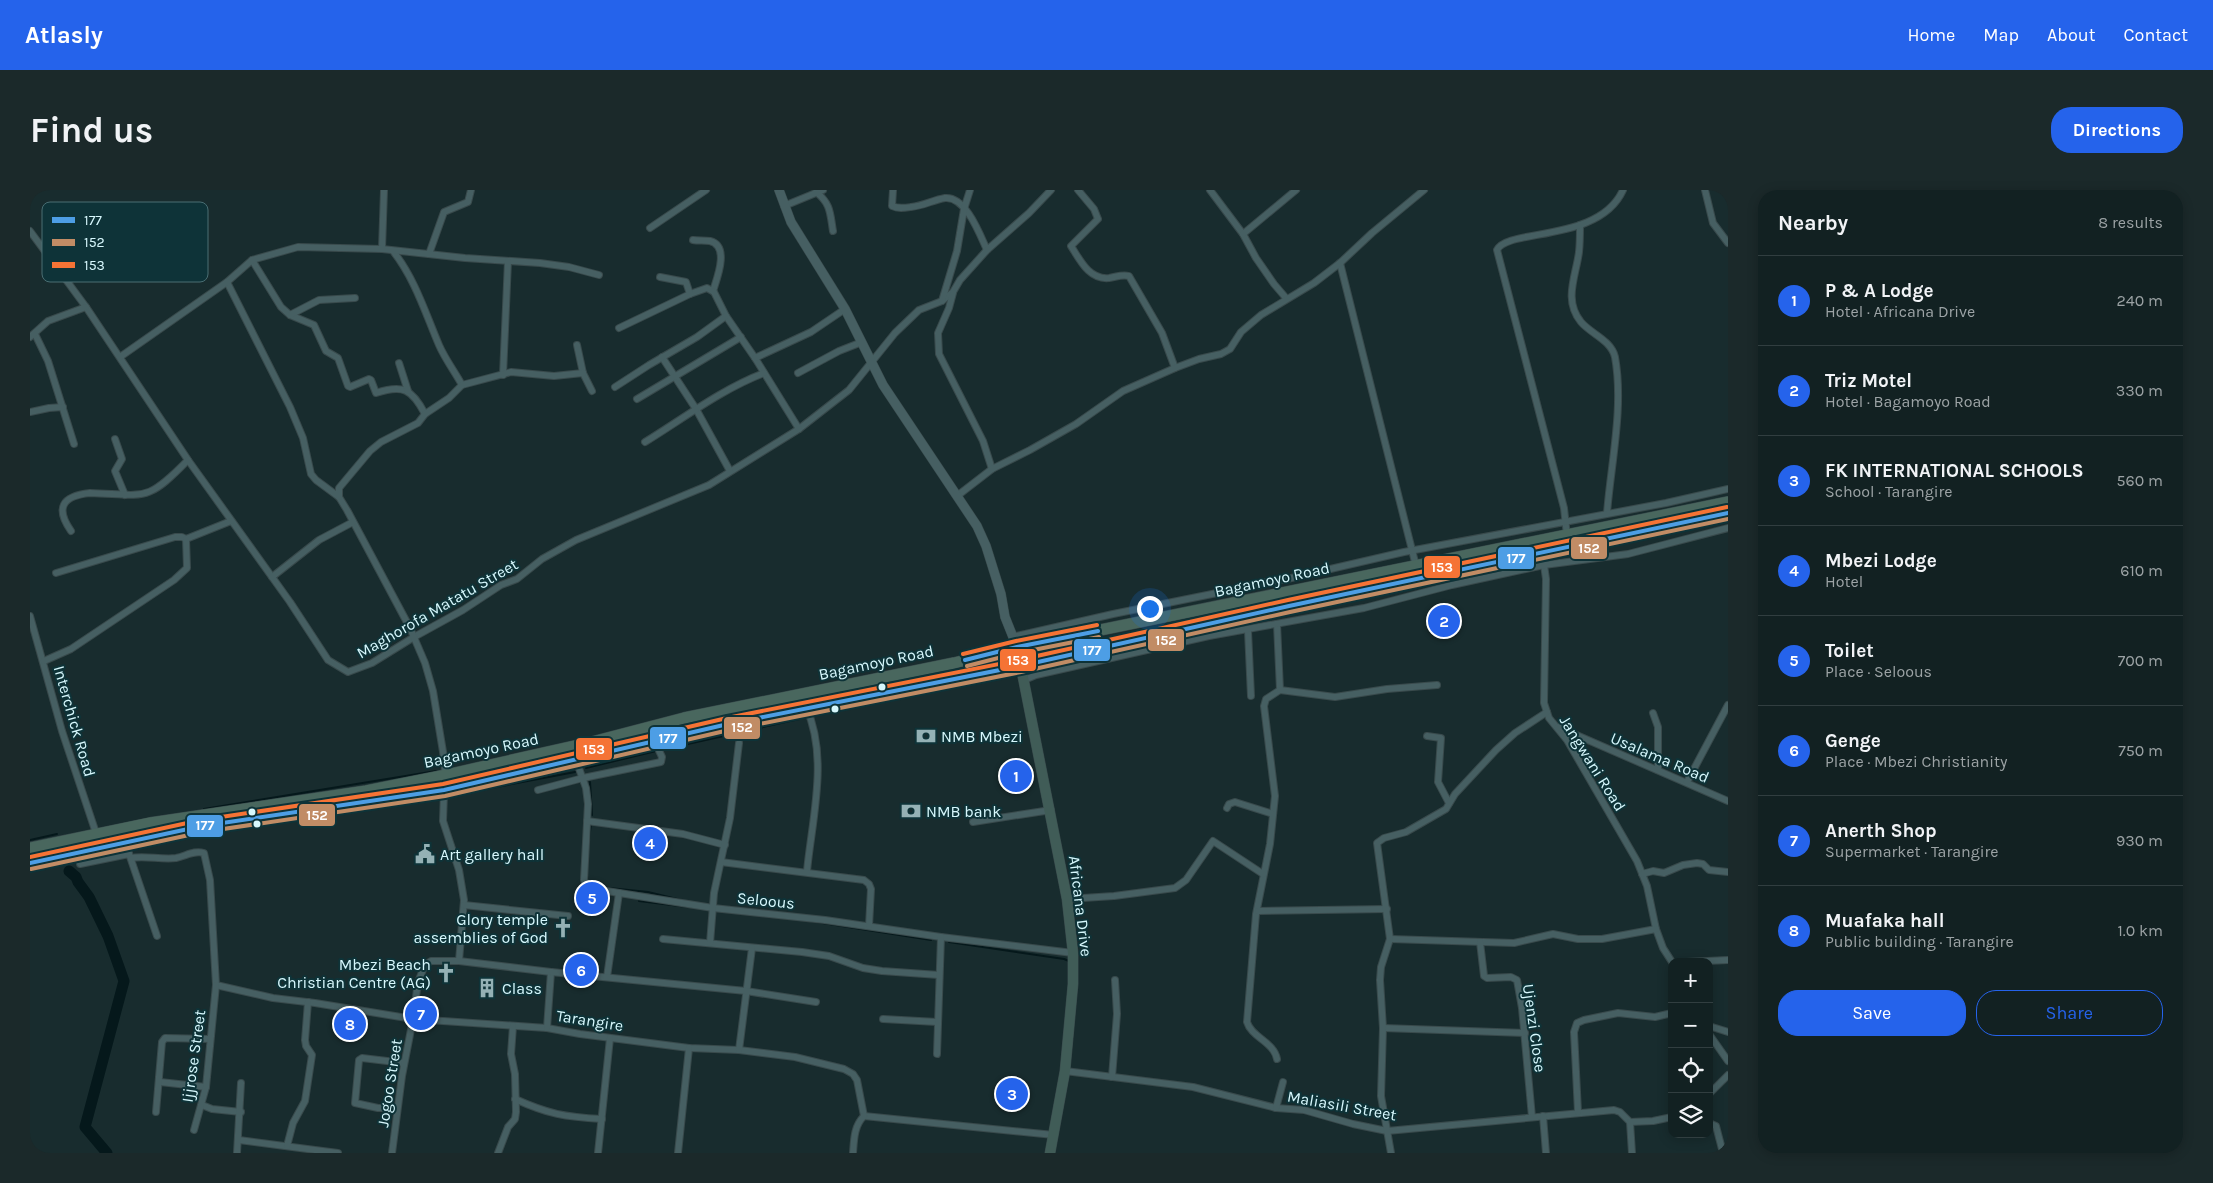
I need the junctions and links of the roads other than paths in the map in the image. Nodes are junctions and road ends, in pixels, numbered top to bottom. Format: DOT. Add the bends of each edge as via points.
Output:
graph roads {
  1 [pos="384,190"];
  2 [pos="471,190"];
  3 [pos="706,190"];
  4 [pos="779,190"];
  5 [pos="893,190"];
  6 [pos="970,190"];
  7 [pos="1051,190"];
  8 [pos="1078,190"];
  9 [pos="1211,190"];
  10 [pos="1296,190"];
  11 [pos="1424,190"];
  12 [pos="1623,190"];
  13 [pos="1706,190"];
  14 [pos="819,191"];
  15 [pos="784,206"];
  16 [pos="964,208"];
  17 [pos="1580,225"];
  18 [pos="650,228"];
  19 [pos="30,231"];
  20 [pos="833,231"];
  21 [pos="1243,234"];
  22 [pos="693,240"];
  23 [pos="1728,243"];
  24 [pos="42,247"];
  25 [pos="382,250"];
  26 [pos="987,250"];
  27 [pos="393,251"];
  28 [pos="429,254"];
  29 [pos="252,260"];
  30 [pos="508,261"];
  31 [pos="1340,263"];
  32 [pos="599,275"];
  33 [pos="660,277"];
  34 [pos="68,282"];
  35 [pos="227,282"];
  36 [pos="713,291"];
  37 [pos="954,292"];
  38 [pos="690,294"];
  39 [pos="355,298"];
  40 [pos="1286,298"];
  41 [pos="942,301"];
  42 [pos="86,306"];
  43 [pos="845,309"];
  44 [pos="290,315"];
  45 [pos="726,316"];
  46 [pos="619,328"];
  47 [pos="32,336"];
  48 [pos="741,337"];
  49 [pos="862,342"];
  50 [pos="577,345"];
  51 [pos="120,357"];
  52 [pos="662,357"];
  53 [pos="755,358"];
  54 [pos="872,360"];
  55 [pos="399,363"];
  56 [pos="1174,368"];
  57 [pos="583,373"];
  58 [pos="764,373"];
  59 [pos="798,373"];
  60 [pos="503,375"];
  61 [pos="674,377"];
  62 [pos="462,385"];
  63 [pos="615,387"];
  64 [pos="408,391"];
  65 [pos="592,391"];
  66 [pos="637,399"];
  67 [pos="63,408"];
  68 [pos="696,409"];
  69 [pos="30,412"];
  70 [pos="425,414"];
  71 [pos="799,429"];
  72 [pos="115,439"];
  73 [pos="645,442"];
  74 [pos="74,444"];
  75 [pos="188,460"];
  76 [pos="992,469"];
  77 [pos="730,471"];
  78 [pos="1728,488"];
  79 [pos="125,495"];
  80 [pos="957,496"];
  81 [pos="338,497"];
  82 [pos="1728,502"];
  83 [pos="1607,513"];
  84 [pos="1728,513"];
  85 [pos="1566,520"];
  86 [pos="231,521"];
  87 [pos="353,522"];
  88 [pos="1728,528"];
  89 [pos="70,531"];
  90 [pos="1566,536"];
  91 [pos="186,539"];
  92 [pos="1412,550"];
  93 [pos="1416,566"];
  94 [pos="1544,566"];
  95 [pos="56,573"];
  96 [pos="272,577"];
  97 [pos="30,616"];
  98 [pos="1277,624"];
  99 [pos="1248,631"];
  100 [pos="414,637"];
  101 [pos="1015,642"];
  102 [pos="44,661"];
  103 [pos="1020,666"];
  104 [pos="1024,680"];
  105 [pos="1437,685"];
  106 [pos="1280,690"];
  107 [pos="1251,696"];
  108 [pos="1728,705"];
  109 [pos="806,708"];
  110 [pos="1547,712"];
  111 [pos="1653,713"];
  112 [pos="1554,725"];
  113 [pos="1427,736"];
  114 [pos="654,740"];
  115 [pos="739,743"];
  116 [pos="576,760"];
  117 [pos="1658,770"];
  118 [pos="446,775"];
  119 [pos="583,778"];
  120 [pos="1687,782"];
  121 [pos="444,790"];
  122 [pos="538,790"];
  123 [pos="1728,801"];
  124 [pos="1449,803"];
  125 [pos="1227,808"];
  126 [pos="1051,810"];
  127 [pos="1274,814"];
  128 [pos="587,821"];
  129 [pos="973,822"];
  130 [pos="96,833"];
  131 [pos="125,842"];
  132 [pos="725,845"];
  133 [pos="30,848"];
  134 [pos="130,856"];
  135 [pos="721,862"];
  136 [pos="30,863"];
  137 [pos="80,864"];
  138 [pos="807,871"];
  139 [pos="1728,872"];
  140 [pos="1263,874"];
  141 [pos="1642,874"];
  142 [pos="619,894"];
  143 [pos="1067,899"];
  144 [pos="464,905"];
  145 [pos="713,908"];
  146 [pos="1386,909"];
  147 [pos="1258,911"];
  148 [pos="568,916"];
  149 [pos="869,926"];
  150 [pos="1656,929"];
  151 [pos="157,936"];
  152 [pos="941,937"];
  153 [pos="663,940"];
  154 [pos="1390,940"];
  155 [pos="1480,942"];
  156 [pos="710,943"];
  157 [pos="752,948"];
  158 [pos="1073,953"];
  159 [pos="1669,958"];
  160 [pos="1728,960"];
  161 [pos="459,961"];
  162 [pos="1713,961"];
  163 [pos="551,972"];
  164 [pos="939,976"];
  165 [pos="607,977"];
  166 [pos="1115,980"];
  167 [pos="216,985"];
  168 [pos="746,991"];
  169 [pos="308,1002"];
  170 [pos="816,1002"];
  171 [pos="1668,1014"];
  172 [pos="413,1019"];
  173 [pos="884,1019"];
  174 [pos="937,1022"];
  175 [pos="513,1026"];
  176 [pos="1713,1027"];
  177 [pos="547,1028"];
  178 [pos="1383,1028"];
  179 [pos="1728,1032"];
  180 [pos="1525,1033"];
  181 [pos="610,1038"];
  182 [pos="210,1039"];
  183 [pos="1713,1040"];
  184 [pos="689,1048"];
  185 [pos="739,1050"];
  186 [pos="937,1054"];
  187 [pos="1278,1059"];
  188 [pos="1728,1061"];
  189 [pos="404,1063"];
  190 [pos="1065,1071"];
  191 [pos="1728,1075"];
  192 [pos="1112,1077"];
  193 [pos="160,1082"];
  194 [pos="1282,1082"];
  195 [pos="241,1083"];
  196 [pos="206,1087"];
  197 [pos="1710,1093"];
  198 [pos="515,1099"];
  199 [pos="202,1105"];
  200 [pos="397,1108"];
  201 [pos="1276,1108"];
  202 [pos="156,1112"];
  203 [pos="240,1112"];
  204 [pos="1578,1112"];
  205 [pos="864,1116"];
  206 [pos="1543,1116"];
  207 [pos="1532,1118"];
  208 [pos="1668,1118"];
  209 [pos="602,1119"];
  210 [pos="1630,1122"];
  211 [pos="1713,1125"];
  212 [pos="194,1130"];
  213 [pos="1387,1131"];
  214 [pos="1054,1135"];
  215 [pos="238,1140"];
  216 [pos="287,1146"];
  217 [pos="237,1153"];
  218 [pos="338,1153"];
  219 [pos="392,1153"];
  220 [pos="498,1153"];
  221 [pos="598,1153"];
  222 [pos="678,1153"];
  223 [pos="853,1153"];
  224 [pos="1050,1153"];
  225 [pos="1391,1153"];
  226 [pos="1546,1153"];
  227 [pos="1632,1153"];
  228 [pos="1723,1153"];
  1 -- 25 [label="street"];
  2 -- 28 [label="street" via="468,202 444,212"];
  3 -- 18 [label="street"];
  4 -- 15 [label="street"];
  5 -- 16 [label="street" via="892,206 897,208 916,207 949,198"];
  6 -- 16 [label="street"];
  7 -- 26 [label="street"];
  8 -- 56 [label="street" via="1098,219 1071,246 1094,276 1128,276 1162,333"];
  9 -- 21 [label="street"];
  10 -- 21 [label="street"];
  11 -- 31 [label="street"];
  12 -- 17 [label="street" via="1609,209"];
  13 -- 23 [label="street" via="1713,223"];
  14 -- 15 [label="street"];
  14 -- 20 [label="street" via="829,206"];
  15 -- 43 [label="street"];
  16 -- 26 [label="street"];
  16 -- 41 [label="street" via="959,244"];
  17 -- 83 [label="street" via="1572,299 1579,320 1612,349 1617,375"];
  17 -- 85 [label="street" via="1505,241 1497,254"];
  19 -- 24 [label="street, Maghorofa Matatu Street"];
  21 -- 40 [label="street" via="1256,258"];
  22 -- 36 [label="street" via="711,241 721,252"];
  25 -- 27 [label="street"];
  25 -- 29 [label="street" via="309,246"];
  26 -- 37 [label="street" via="960,280"];
  27 -- 28 [label="street"];
  27 -- 62 [label="street" via="410,278 440,346"];
  28 -- 30 [label="street"];
  29 -- 35 [label="street"];
  29 -- 44 [label="street" via="278,303"];
  30 -- 32 [label="street" via="569,267"];
  30 -- 60 [label="street"];
  31 -- 40 [label="street" via="1314,283"];
  31 -- 92 [label="street"];
  33 -- 38 [label="street" via="686,282"];
  34 -- 42 [label="street, Maghorofa Matatu Street"];
  35 -- 51 [label="street"];
  35 -- 81 [label="street" via="290,407 303,438 311,474"];
  36 -- 38 [label="street" via="707,288"];
  36 -- 45 [label="street"];
  37 -- 41 [label="street, Maghorofa Matatu Street"];
  37 -- 76 [label="street" via="938,333 939,354 983,441"];
  38 -- 46 [label="street"];
  39 -- 44 [label="street" via="319,300"];
  40 -- 56 [label="street" via="1241,332 1230,349"];
  41 -- 54 [label="street, Maghorofa Matatu Street" via="919,310"];
  42 -- 47 [label="street" via="48,321"];
  42 -- 51 [label="street, Maghorofa Matatu Street"];
  43 -- 49 [label="street"];
  43 -- 53 [label="street" via="811,332"];
  44 -- 64 [label="street" via="314,325 326,351 338,358 348,386 368,379 376,393 387,389"];
  45 -- 48 [label="street"];
  45 -- 52 [label="street"];
  47 -- 67 [label="street" via="48,361"];
  48 -- 53 [label="street"];
  48 -- 61 [label="street"];
  49 -- 54 [label="street"];
  49 -- 59 [label="street"];
  50 -- 57 [label="street"];
  51 -- 75 [label="street, Maghorofa Matatu Street"];
  52 -- 61 [label="street"];
  52 -- 63 [label="street"];
  53 -- 58 [label="street"];
  54 -- 71 [label="street, Maghorofa Matatu Street" via="849,390"];
  54 -- 80 [label="street" via="883,385"];
  55 -- 64 [label="street"];
  56 -- 76 [label="street" via="1123,391 1076,424"];
  57 -- 60 [label="street" via="554,376 511,372"];
  57 -- 65 [label="street"];
  58 -- 68 [label="street"];
  58 -- 71 [label="street"];
  60 -- 62 [label="street"];
  61 -- 66 [label="street"];
  61 -- 68 [label="street"];
  62 -- 70 [label="street"];
  64 -- 70 [label="street" via="417,398"];
  67 -- 69 [label="street"];
  67 -- 74 [label="street"];
  68 -- 73 [label="street"];
  68 -- 77 [label="street"];
  70 -- 81 [label="street" via="418,423 370,451 339,488"];
  71 -- 77 [label="street, Maghorofa Matatu Street"];
  72 -- 79 [label="street" via="122,459 115,471"];
  75 -- 79 [label="street" via="150,493"];
  75 -- 86 [label="street, Maghorofa Matatu Street"];
  76 -- 80 [label="street"];
  77 -- 100 [label="street, Maghorofa Matatu Street" via="709,485 576,540 542,559 517,579 501,585"];
  78 -- 83 [label="street"];
  79 -- 89 [label="street" via="82,494 66,501 62,515"];
  80 -- 101 [label="street" via="986,546"];
  81 -- 87 [label="street"];
  82 -- 90 [label="highway, Bagamoyo Road"];
  83 -- 85 [label="street"];
  84 -- 103 [label="highway, Bagamoyo Road"];
  85 -- 90 [label="street"];
  85 -- 92 [label="street"];
  86 -- 91 [label="street"];
  86 -- 96 [label="street, Maghorofa Matatu Street"];
  87 -- 96 [label="street" via="320,540"];
  87 -- 100 [label="street"];
  88 -- 94 [label="street" via="1628,554"];
  90 -- 93 [label="highway, Bagamoyo Road"];
  91 -- 95 [label="street" via="175,537"];
  91 -- 102 [label="street" via="188,564 185,571 71,649"];
  92 -- 93 [label="street"];
  92 -- 101 [label="street" via="1113,614"];
  93 -- 101 [label="highway, Bagamoyo Road"];
  94 -- 98 [label="street" via="1364,608"];
  94 -- 110 [label="street, Jangwani Road" via="1543,680"];
  96 -- 100 [label="street, Maghorofa Matatu Street" via="328,660 342,670 356,671"];
  97 -- 102 [label="street, Interchick Road"];
  98 -- 99 [label="street"];
  98 -- 106 [label="street"];
  99 -- 104 [label="street" via="1209,636"];
  99 -- 107 [label="street"];
  100 -- 118 [label="street" via="433,691"];
  101 -- 103 [label="main road, Africana Drive"];
  101 -- 118 [label="highway, Bagamoyo Road" via="954,663 684,718"];
  102 -- 130 [label="street, Interchick Road" via="62,731"];
  103 -- 104 [label="main road, Africana Drive"];
  103 -- 109 [label="highway, Bagamoyo Road"];
  104 -- 126 [label="main road, Africana Drive"];
  105 -- 106 [label="street" via="1335,697"];
  106 -- 127 [label="street" via="1266,699 1264,706 1273,770"];
  108 -- 120 [label="street"];
  109 -- 114 [label="highway, Bagamoyo Road"];
  109 -- 138 [label="street" via="813,727 818,764"];
  110 -- 112 [label="street, Jangwani Road"];
  110 -- 124 [label="street" via="1496,750"];
  111 -- 117 [label="street" via="1658,727"];
  112 -- 117 [label="street, Usalama Road"];
  112 -- 141 [label="street, Jangwani Road" via="1574,751"];
  113 -- 124 [label="street" via="1441,738 1438,782"];
  114 -- 116 [label="highway, Bagamoyo Road"];
  114 -- 119 [label="street" via="661,762"];
  115 -- 132 [label="street"];
  116 -- 119 [label="street, Seloous"];
  116 -- 121 [label="highway, Bagamoyo Road"];
  117 -- 120 [label="street, Usalama Road"];
  118 -- 121 [label="street"];
  118 -- 130 [label="highway, Bagamoyo Road"];
  119 -- 122 [label="street"];
  119 -- 128 [label="street, Seloous" via="588,804"];
  120 -- 123 [label="street, Usalama Road"];
  121 -- 131 [label="highway, Bagamoyo Road" via="202,826"];
  121 -- 144 [label="street" via="443,821 458,870"];
  124 -- 146 [label="street" via="1446,809 1406,832 1377,843"];
  125 -- 127 [label="street" via="1236,802"];
  126 -- 129 [label="street"];
  126 -- 143 [label="main road, Africana Drive"];
  127 -- 140 [label="street"];
  128 -- 132 [label="street" via="683,834"];
  128 -- 142 [label="street, Seloous" via="585,886"];
  130 -- 133 [label="highway, Bagamoyo Road"];
  131 -- 134 [label="street"];
  131 -- 136 [label="highway, Bagamoyo Road"];
  132 -- 135 [label="street"];
  134 -- 137 [label="street"];
  134 -- 151 [label="street"];
  134 -- 167 [label="street" via="160,859 198,851 204,853 210,880"];
  135 -- 138 [label="street"];
  135 -- 145 [label="street"];
  138 -- 149 [label="street" via="864,880 869,884"];
  139 -- 141 [label="street" via="1709,870 1697,863 1664,873"];
  140 -- 143 [label="street" via="1213,841 1186,880 1175,888"];
  140 -- 147 [label="street"];
  141 -- 150 [label="street, Jangwani Road"];
  142 -- 145 [label="street, Seloous"];
  142 -- 165 [label="street"];
  143 -- 158 [label="main road, Africana Drive"];
  144 -- 148 [label="street"];
  144 -- 161 [label="street"];
  145 -- 149 [label="street, Seloous"];
  145 -- 156 [label="street"];
  146 -- 147 [label="street"];
  146 -- 154 [label="street"];
  147 -- 187 [label="street" via="1253,934 1247,1023 1275,1051"];
  149 -- 152 [label="street, Seloous"];
  150 -- 155 [label="street" via="1602,939 1553,934 1514,943"];
  150 -- 159 [label="street, Jangwani Road"];
  152 -- 158 [label="street, Seloous"];
  152 -- 164 [label="street"];
  153 -- 156 [label="street"];
  154 -- 155 [label="street"];
  154 -- 178 [label="street" via="1381,967"];
  155 -- 180 [label="street, Ujenzi Close" via="1484,976 1516,980"];
  156 -- 157 [label="street"];
  157 -- 164 [label="street" via="829,956 882,971"];
  157 -- 168 [label="street"];
  158 -- 190 [label="main road, Africana Drive"];
  160 -- 162 [label="street"];
  161 -- 163 [label="street"];
  161 -- 172 [label="street, Jogoo Street" via="439,960 425,965 418,982"];
  163 -- 165 [label="street"];
  163 -- 177 [label="street"];
  164 -- 174 [label="street"];
  165 -- 168 [label="street"];
  166 -- 192 [label="street"];
  167 -- 169 [label="street, Tarangire"];
  167 -- 182 [label="street, Ijjrose Street"];
  168 -- 170 [label="street"];
  168 -- 185 [label="street"];
  169 -- 172 [label="street, Tarangire"];
  169 -- 216 [label="street" via="305,1040 312,1055 310,1073 305,1101 293,1123"];
  171 -- 204 [label="street" via="1655,1017 1618,1013 1577,1023 1574,1032"];
  172 -- 175 [label="street, Tarangire"];
  172 -- 189 [label="street, Jogoo Street"];
  173 -- 174 [label="street"];
  174 -- 186 [label="street"];
  175 -- 177 [label="street, Tarangire"];
  175 -- 198 [label="street" via="511,1054"];
  176 -- 179 [label="street"];
  177 -- 181 [label="street, Tarangire"];
  178 -- 180 [label="street"];
  178 -- 213 [label="street" via="1381,1096"];
  180 -- 207 [label="street, Ujenzi Close"];
  181 -- 184 [label="street, Tarangire"];
  181 -- 209 [label="street"];
  182 -- 193 [label="street" via="165,1038 162,1042"];
  182 -- 196 [label="street, Ijjrose Street"];
  183 -- 188 [label="street"];
  184 -- 185 [label="street, Tarangire"];
  184 -- 222 [label="street"];
  185 -- 205 [label="street, Tarangire" via="795,1057 848,1071 858,1080"];
  189 -- 200 [label="street, Jogoo Street"];
  189 -- 200 [label="street" via="360,1060 355,1103"];
  190 -- 192 [label="street, Maliasili Street"];
  190 -- 214 [label="main road, Africana Drive"];
  191 -- 197 [label="street"];
  192 -- 201 [label="street, Maliasili Street" via="1193,1088"];
  193 -- 196 [label="street"];
  193 -- 202 [label="street"];
  194 -- 201 [label="street"];
  195 -- 203 [label="street"];
  196 -- 199 [label="street, Ijjrose Street"];
  198 -- 209 [label="street" via="565,1117"];
  198 -- 220 [label="street" via="515,1119 508,1127"];
  199 -- 203 [label="street"];
  199 -- 212 [label="street, Ijjrose Street"];
  200 -- 219 [label="street, Jogoo Street"];
  201 -- 213 [label="street, Maliasili Street" via="1304,1110"];
  203 -- 215 [label="street"];
  204 -- 206 [label="street, Maliasili Street"];
  204 -- 210 [label="street, Maliasili Street" via="1614,1110"];
  205 -- 214 [label="street"];
  205 -- 223 [label="street" via="855,1131"];
  206 -- 207 [label="street, Maliasili Street"];
  206 -- 226 [label="street"];
  207 -- 213 [label="street, Maliasili Street"];
  208 -- 210 [label="street"];
  209 -- 221 [label="street"];
  210 -- 227 [label="street"];
  211 -- 228 [label="street"];
  213 -- 225 [label="street"];
  214 -- 224 [label="main road, Africana Drive"];
  215 -- 216 [label="street"];
  215 -- 217 [label="street"];
  216 -- 218 [label="street"];
}
